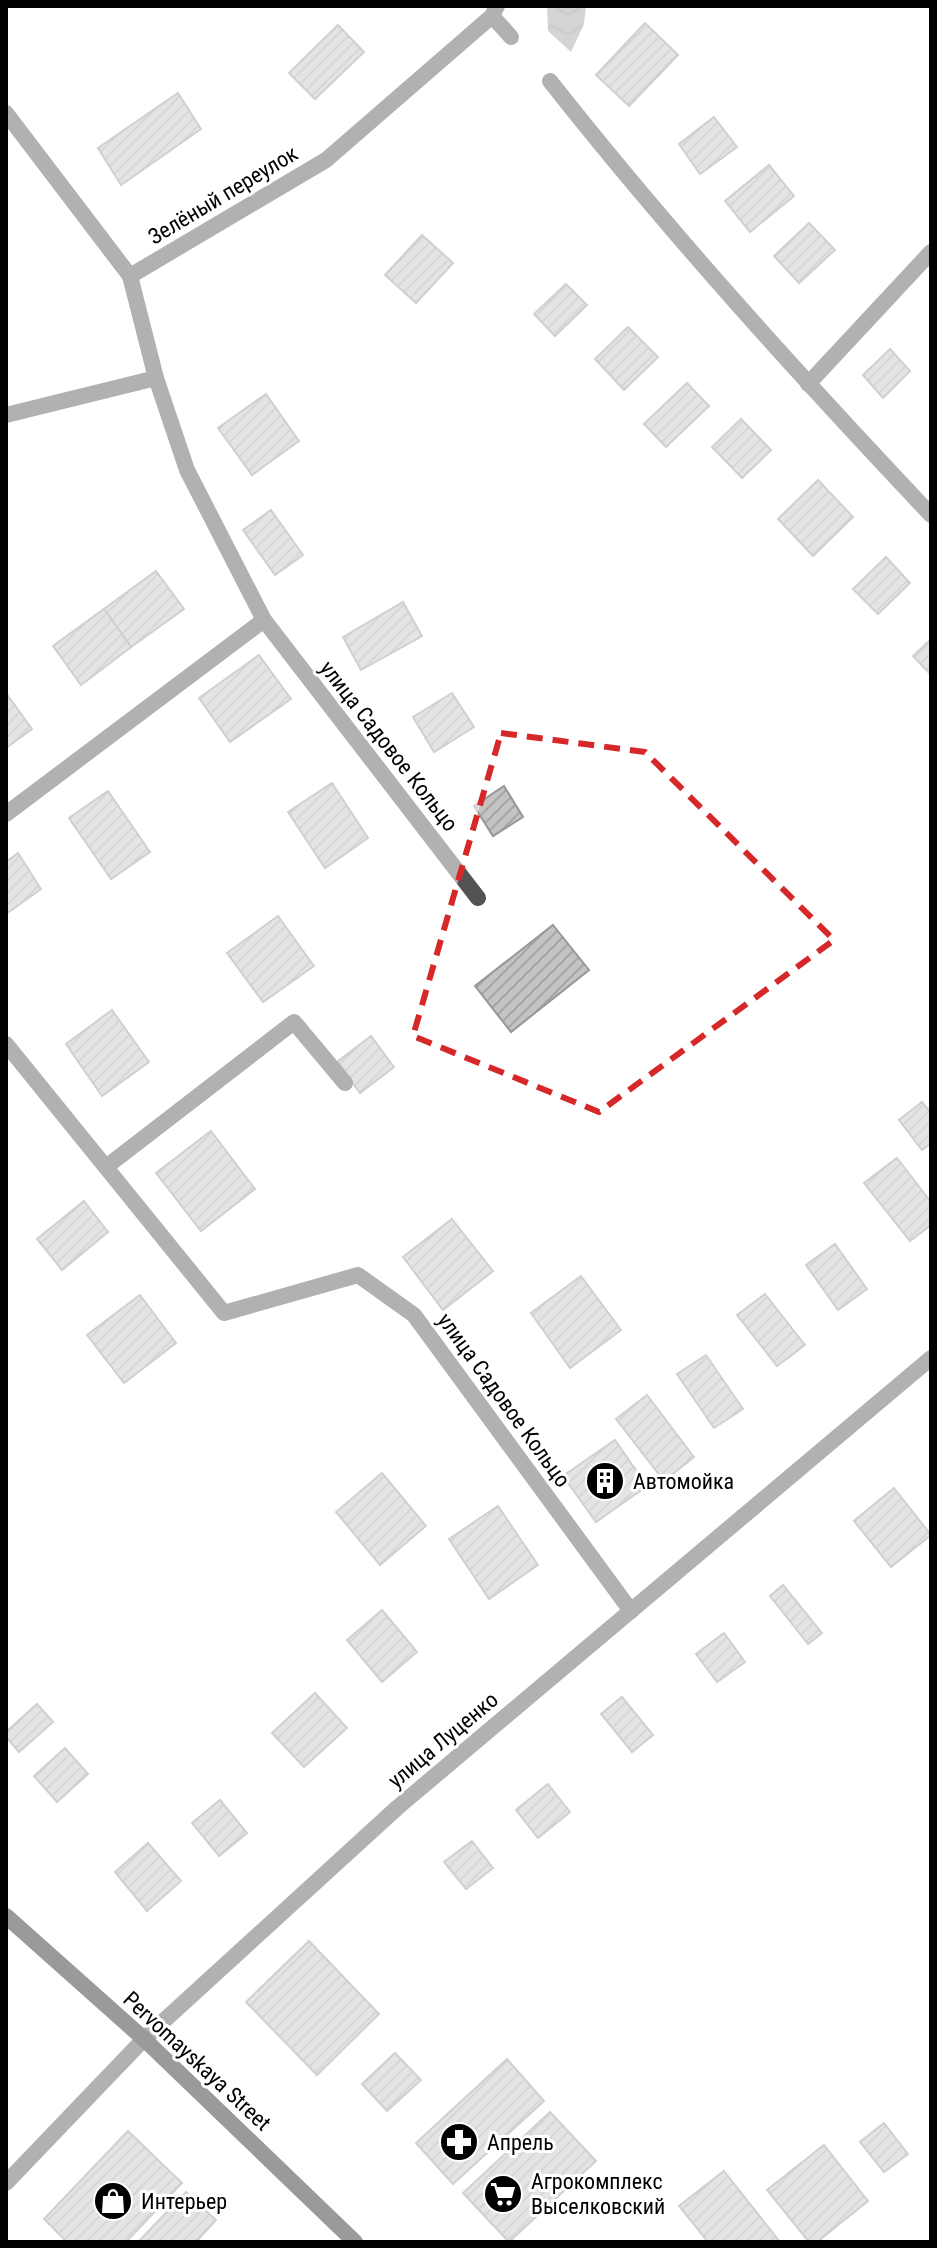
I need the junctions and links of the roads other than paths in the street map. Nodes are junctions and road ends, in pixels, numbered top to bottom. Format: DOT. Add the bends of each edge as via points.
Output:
graph roads {
  1 [pos="494,11"];
  2 [pos="511,37"];
  3 [pos="550,81"];
  4 [pos="6,113"];
  5 [pos="931,252"];
  6 [pos="130,276"];
  7 [pos="156,378"];
  8 [pos="808,384"];
  9 [pos="6,415"];
  10 [pos="931,515"];
  11 [pos="264,620"];
  12 [pos="6,814"];
  13 [pos="478,898"];
  14 [pos="6,1044"];
  15 [pos="345,1083"];
  16 [pos="106,1167"];
  17 [pos="931,1358"];
  18 [pos="631,1611"];
  19 [pos="6,1916"];
  20 [pos="144,2039"];
  21 [pos="6,2183"];
  22 [pos="355,2242"];
  1 -- 2 [label="street, Зелёный переулок"];
  1 -- 6 [label="street, Зелёный переулок" via="326,160"];
  3 -- 8 [label="street" via="611,159"];
  4 -- 6 [label="street"];
  5 -- 8 [label="street"];
  6 -- 7 [label="street, улица Садовое Кольцо"];
  7 -- 9 [label="street"];
  7 -- 11 [label="street, улица Садовое Кольцо" via="187,470"];
  8 -- 10 [label="street"];
  11 -- 12 [label="street"];
  11 -- 13 [label="street, улица Садовое Кольцо"];
  14 -- 16 [label="street, улица Садовое Кольцо"];
  15 -- 16 [label="street" via="294,1022"];
  16 -- 18 [label="street, улица Садовое Кольцо" via="224,1313 358,1275 414,1315"];
  17 -- 18 [label="street, улица Луценко"];
  18 -- 20 [label="street, улица Луценко" via="398,1807"];
  19 -- 20 [label="main road, Pervomayskaya Street"];
  20 -- 21 [label="street, улица Луценко"];
  20 -- 22 [label="main road, Pervomayskaya Street"];
}
